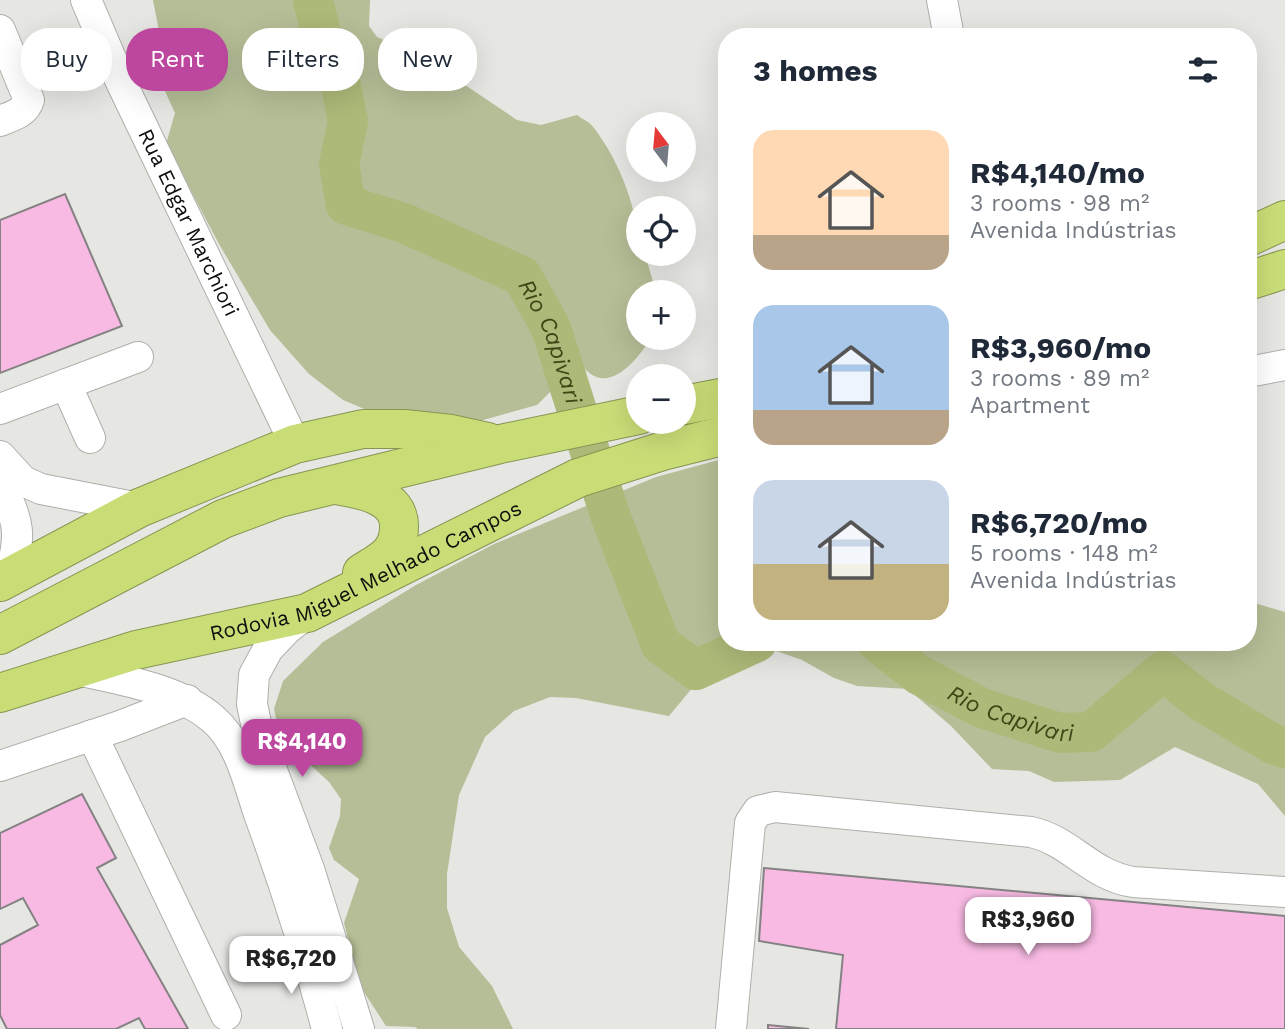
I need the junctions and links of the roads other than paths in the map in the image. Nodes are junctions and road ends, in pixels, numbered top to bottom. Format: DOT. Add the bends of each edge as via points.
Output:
graph roads {
  1 [pos="86,0"];
  2 [pos="942,0"];
  3 [pos="947,28"];
  4 [pos="0,30"];
  5 [pos="0,121"];
  6 [pos="1285,220"];
  7 [pos="1257,233"];
  8 [pos="1285,234"];
  9 [pos="1257,243"];
  10 [pos="1285,269"];
  11 [pos="1257,278"];
  12 [pos="1285,278"];
  13 [pos="1257,285"];
  14 [pos="138,357"];
  15 [pos="1285,365"];
  16 [pos="1257,370"];
  17 [pos="66,384"];
  18 [pos="718,399"];
  19 [pos="696,403"];
  20 [pos="0,409"];
  21 [pos="626,418"];
  22 [pos="718,437"];
  23 [pos="90,438"];
  24 [pos="514,442"];
  25 [pos="295,444"];
  26 [pos="0,456"];
  27 [pos="0,481"];
  28 [pos="331,484"];
  29 [pos="138,508"];
  30 [pos="5,579"];
  31 [pos="307,613"];
  32 [pos="0,635"];
  33 [pos="72,668"];
  34 [pos="0,693"];
  35 [pos="187,700"];
  36 [pos="92,735"];
  37 [pos="0,766"];
  38 [pos="1285,892"];
  39 [pos="226,1015"];
  40 [pos="327,1029"];
  41 [pos="359,1029"];
  42 [pos="731,1029"];
  1 -- 25 [label="street, Rua Edgar Marchiori"];
  2 -- 3 [label="street"];
  4 -- 5 [label="street" via="29,100 22,111"];
  6 -- 7 [label="highway"];
  8 -- 9 [label="highway"];
  10 -- 11 [label="highway"];
  12 -- 13 [label="highway"];
  14 -- 17 [label="street"];
  15 -- 16 [label="street"];
  17 -- 20 [label="street"];
  17 -- 23 [label="street"];
  18 -- 19 [label="highway"];
  21 -- 24 [label="highway"];
  22 -- 31 [label="highway, Rodovia Miguel Melhado Campos" via="578,478"];
  24 -- 25 [label="highway" via="404,429 363,429"];
  24 -- 28 [label="highway"];
  25 -- 29 [label="highway"];
  26 -- 29 [label="street" via="23,481 41,489"];
  27 -- 30 [label="street" via="18,530 18,544"];
  28 -- 31 [label="highway" via="388,501 398,515 398,535 389,554"];
  28 -- 32 [label="highway" via="223,519"];
  29 -- 30 [label="highway"];
  31 -- 33 [label="highway, Rodovia Miguel Melhado Campos"];
  31 -- 41 [label="street" via="268,649 254,675 252,704"];
  33 -- 34 [label="highway, Rodovia Miguel Melhado Campos"];
  33 -- 35 [label="street"];
  35 -- 36 [label="street"];
  35 -- 40 [label="street" via="213,719 238,754 277,863"];
  36 -- 37 [label="street"];
  36 -- 39 [label="street"];
  38 -- 42 [label="street" via="1114,879 1050,836 1031,832 775,807 758,811 750,823"];
}
